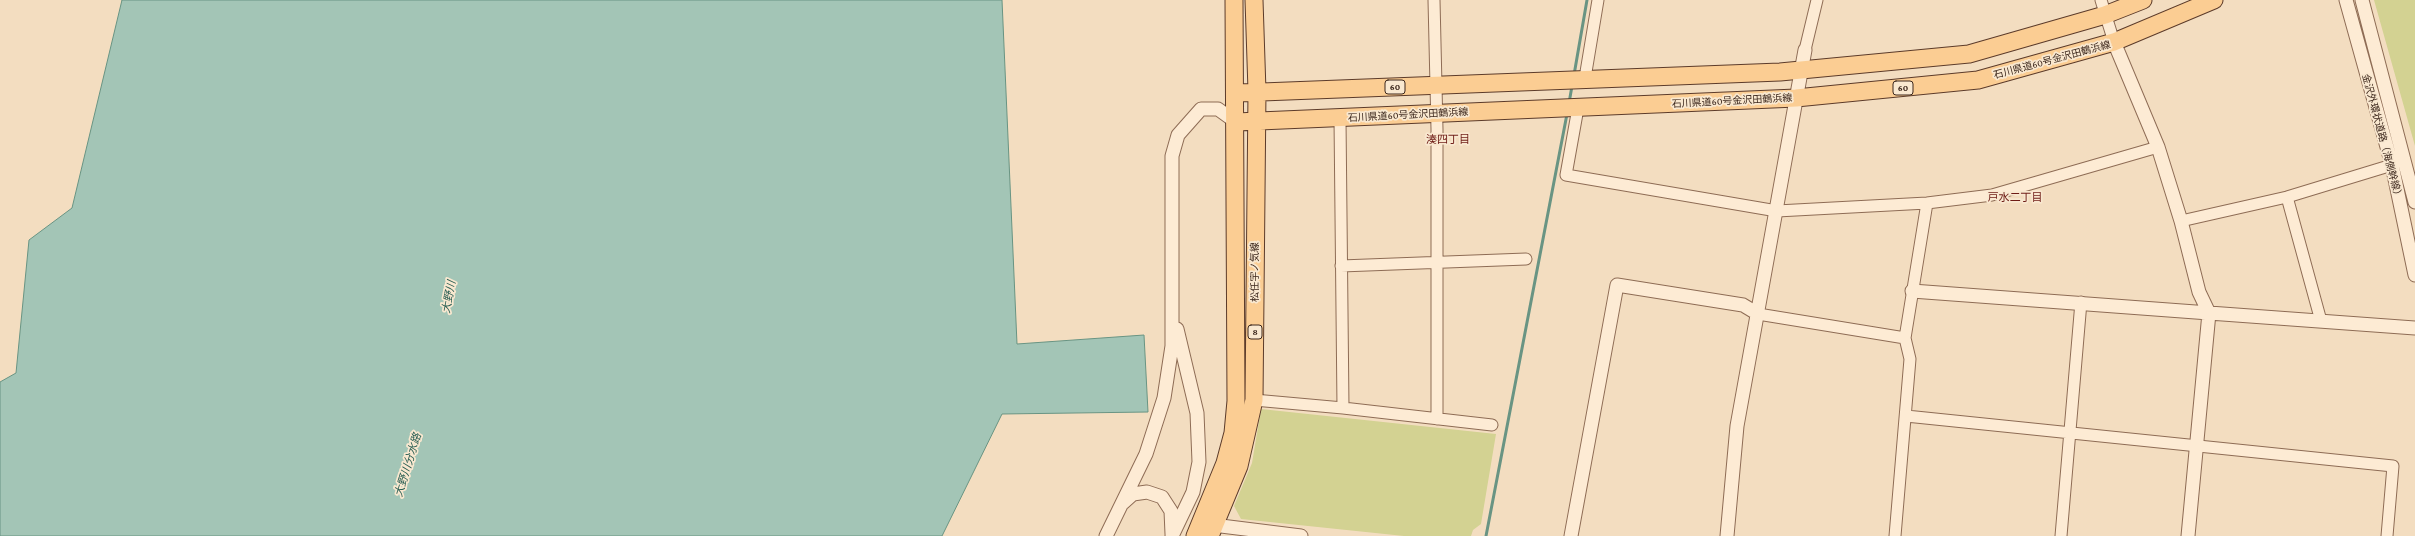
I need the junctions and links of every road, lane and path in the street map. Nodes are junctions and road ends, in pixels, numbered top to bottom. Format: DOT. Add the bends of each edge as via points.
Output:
graph roads {
  1 [pos="1234,0"];
  2 [pos="1254,0"];
  3 [pos="1434,0"];
  4 [pos="1598,0"];
  5 [pos="1816,0"];
  6 [pos="2143,0"];
  7 [pos="2214,0"];
  8 [pos="2346,0"];
  9 [pos="2362,0"];
  10 [pos="2103,8"];
  11 [pos="2114,42"];
  12 [pos="1805,50"];
  13 [pos="1800,71"];
  14 [pos="1585,78"];
  15 [pos="1436,86"];
  16 [pos="1257,92"];
  17 [pos="1236,93"];
  18 [pos="1796,98"];
  19 [pos="1578,108"];
  20 [pos="1218,109"];
  21 [pos="1437,113"];
  22 [pos="1340,119"];
  23 [pos="1236,122"];
  24 [pos="1256,122"];
  25 [pos="2158,147"];
  26 [pos="2392,165"];
  27 [pos="2286,197"];
  28 [pos="2415,202"];
  29 [pos="1927,203"];
  30 [pos="1776,211"];
  31 [pos="2181,221"];
  32 [pos="1526,259"];
  33 [pos="1438,263"];
  34 [pos="1341,266"];
  35 [pos="2415,276"];
  36 [pos="1912,291"];
  37 [pos="2081,302"];
  38 [pos="1172,310"];
  39 [pos="2210,312"];
  40 [pos="1758,314"];
  41 [pos="2321,321"];
  42 [pos="2415,328"];
  43 [pos="1905,338"];
  44 [pos="1254,400"];
  45 [pos="1343,408"];
  46 [pos="1906,416"];
  47 [pos="1437,419"];
  48 [pos="1492,425"];
  49 [pos="2070,432"];
  50 [pos="2196,445"];
  51 [pos="1122,504"];
  52 [pos="1206,530"];
  53 [pos="1106,536"];
  54 [pos="1172,536"];
  55 [pos="1301,536"];
  56 [pos="1571,536"];
  57 [pos="1727,536"];
  58 [pos="1895,536"];
  59 [pos="2061,536"];
  60 [pos="2188,536"];
  61 [pos="2387,536"];
  1 -- 17 [label="main road, 松任宇ノ気線 / 8"];
  2 -- 16 [label="main road, 松任宇ノ気線 / 8"];
  3 -- 15 [label="street"];
  4 -- 14 [label="street"];
  5 -- 12 [label="street"];
  6 -- 10 [label="main road, 60"];
  7 -- 11 [label="main road, 石川県道60号金沢田鶴浜線 / 60"];
  8 -- 26 [label="street, 金沢外環状道路（海側幹線）"];
  9 -- 28 [label="street, 金沢外環状道路（海側幹線）"];
  10 -- 11 [label="street"];
  10 -- 13 [label="main road, 60" via="1969,54"];
  11 -- 18 [label="main road, 石川県道60号金沢田鶴浜線 / 60" via="1978,80"];
  11 -- 25 [label="street"];
  12 -- 13 [label="street"];
  13 -- 14 [label="main road, 60"];
  13 -- 18 [label="street"];
  14 -- 15 [label="main road, 60"];
  15 -- 16 [label="main road, 60"];
  15 -- 21 [label="street"];
  16 -- 17 [label="main road, 60"];
  16 -- 24 [label="main road, 松任宇ノ気線 / 8"];
  17 -- 20 [label="street"];
  17 -- 23 [label="main road, 松任宇ノ気線 / 8"];
  18 -- 19 [label="main road, 石川県道60号金沢田鶴浜線 / 60"];
  18 -- 30 [label="street"];
  19 -- 21 [label="main road, 石川県道60号金沢田鶴浜線 / 60"];
  19 -- 30 [label="street" via="1566,174"];
  20 -- 23 [label="street"];
  20 -- 38 [label="street" via="1202,110 1178,135 1172,156"];
  21 -- 22 [label="main road, 石川県道60号金沢田鶴浜線 / 60"];
  21 -- 33 [label="street"];
  22 -- 24 [label="main road, 石川県道60号金沢田鶴浜線 / 60"];
  22 -- 34 [label="street"];
  23 -- 24 [label="main road, 石川県道60号金沢田鶴浜線 / 60"];
  23 -- 52 [label="main road, 松任宇ノ気線 / 8" via="1236,401 1233,433"];
  24 -- 44 [label="main road, 松任宇ノ気線 / 8"];
  25 -- 29 [label="street" via="1992,195"];
  25 -- 31 [label="street"];
  26 -- 27 [label="street"];
  26 -- 35 [label="street, 金沢外環状道路（海側幹線）"];
  27 -- 31 [label="street"];
  27 -- 41 [label="street"];
  29 -- 30 [label="street"];
  29 -- 36 [label="street"];
  30 -- 40 [label="street"];
  31 -- 39 [label="street" via="2199,292"];
  32 -- 33 [label="street"];
  33 -- 34 [label="street"];
  33 -- 47 [label="street"];
  34 -- 45 [label="street"];
  36 -- 37 [label="street"];
  36 -- 43 [label="street"];
  37 -- 39 [label="street"];
  37 -- 49 [label="street"];
  38 -- 51 [label="street" via="1172,346 1164,398 1146,454"];
  38 -- 54 [label="street" via="1197,413 1199,443 1193,492"];
  39 -- 41 [label="street"];
  39 -- 50 [label="street"];
  40 -- 43 [label="street"];
  40 -- 56 [label="street" via="1743,305 1617,285"];
  40 -- 57 [label="street" via="1737,426"];
  41 -- 42 [label="street"];
  43 -- 46 [label="street" via="1910,359"];
  44 -- 45 [label="street"];
  44 -- 52 [label="main road, 松任宇ノ気線 / 8" via="1238,466"];
  45 -- 47 [label="street"];
  46 -- 49 [label="street"];
  46 -- 58 [label="street"];
  47 -- 48 [label="street"];
  49 -- 50 [label="street"];
  49 -- 59 [label="street"];
  50 -- 60 [label="street"];
  50 -- 61 [label="street" via="2393,466"];
  51 -- 53 [label="street"];
  51 -- 54 [label="street" via="1133,494 1147,492 1162,497 1171,511"];
  52 -- 55 [label="street"];
}
